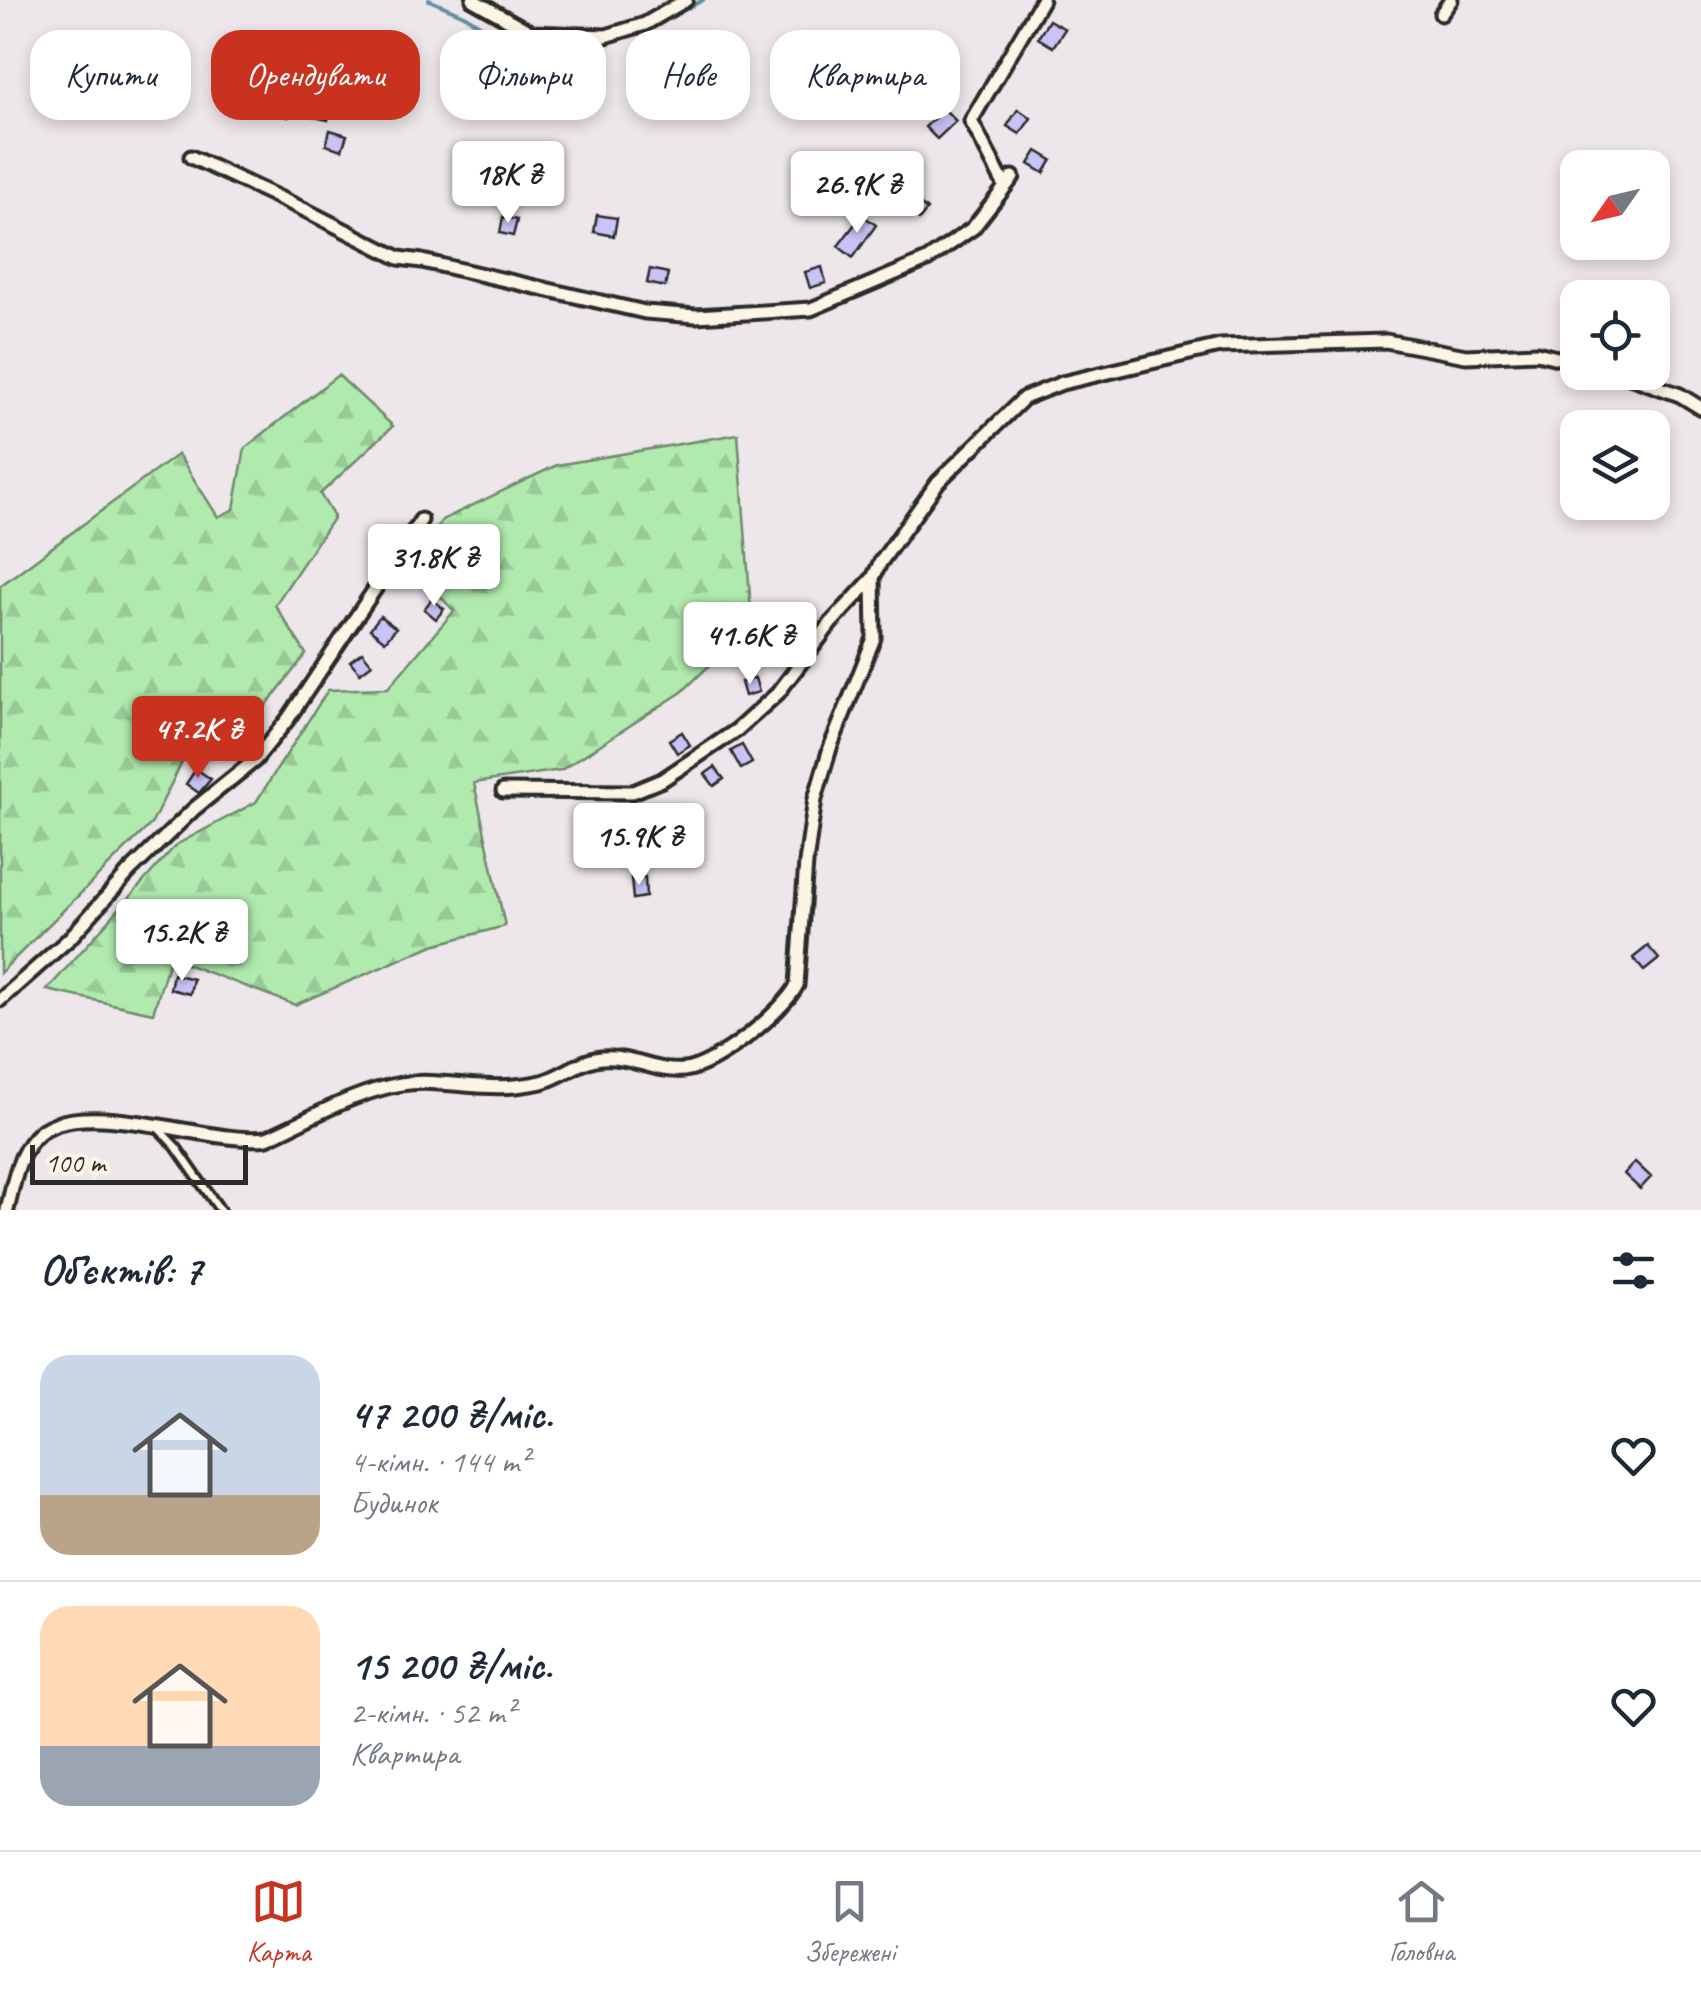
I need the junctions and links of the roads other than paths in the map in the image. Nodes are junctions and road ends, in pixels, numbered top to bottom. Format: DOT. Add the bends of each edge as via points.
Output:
graph roads {
  1 [pos="473,0"];
  2 [pos="686,0"];
  3 [pos="1042,0"];
  4 [pos="1451,0"];
  5 [pos="1441,14"];
  6 [pos="191,157"];
  7 [pos="1560,359"];
  8 [pos="1666,390"];
  9 [pos="1701,408"];
  10 [pos="420,520"];
  11 [pos="873,578"];
  12 [pos="503,790"];
  13 [pos="0,1000"];
  14 [pos="152,1123"];
  15 [pos="7,1210"];
  16 [pos="220,1210"];
  1 -- 2 [label="street" via="532,33 606,36 645,24"];
  3 -- 6 [label="street" via="972,121 1009,181 973,228 927,260 810,309 645,312 399,258"];
  4 -- 5 [label="street"];
  7 -- 11 [label="street" via="1509,352 1466,356 1386,341 1220,346 1062,383 1024,398 938,482"];
  8 -- 9 [label="street"];
  10 -- 13 [label="street" via="255,760 194,809"];
  11 -- 12 [label="street" via="778,693 662,780 633,792"];
  11 -- 14 [label="street" via="874,638 815,799 797,984 790,999 721,1054 682,1070 595,1058 519,1086 407,1082 370,1090 267,1138"];
  14 -- 15 [label="street" via="74,1121 40,1131 24,1153"];
  14 -- 16 [label="lane"];
}
